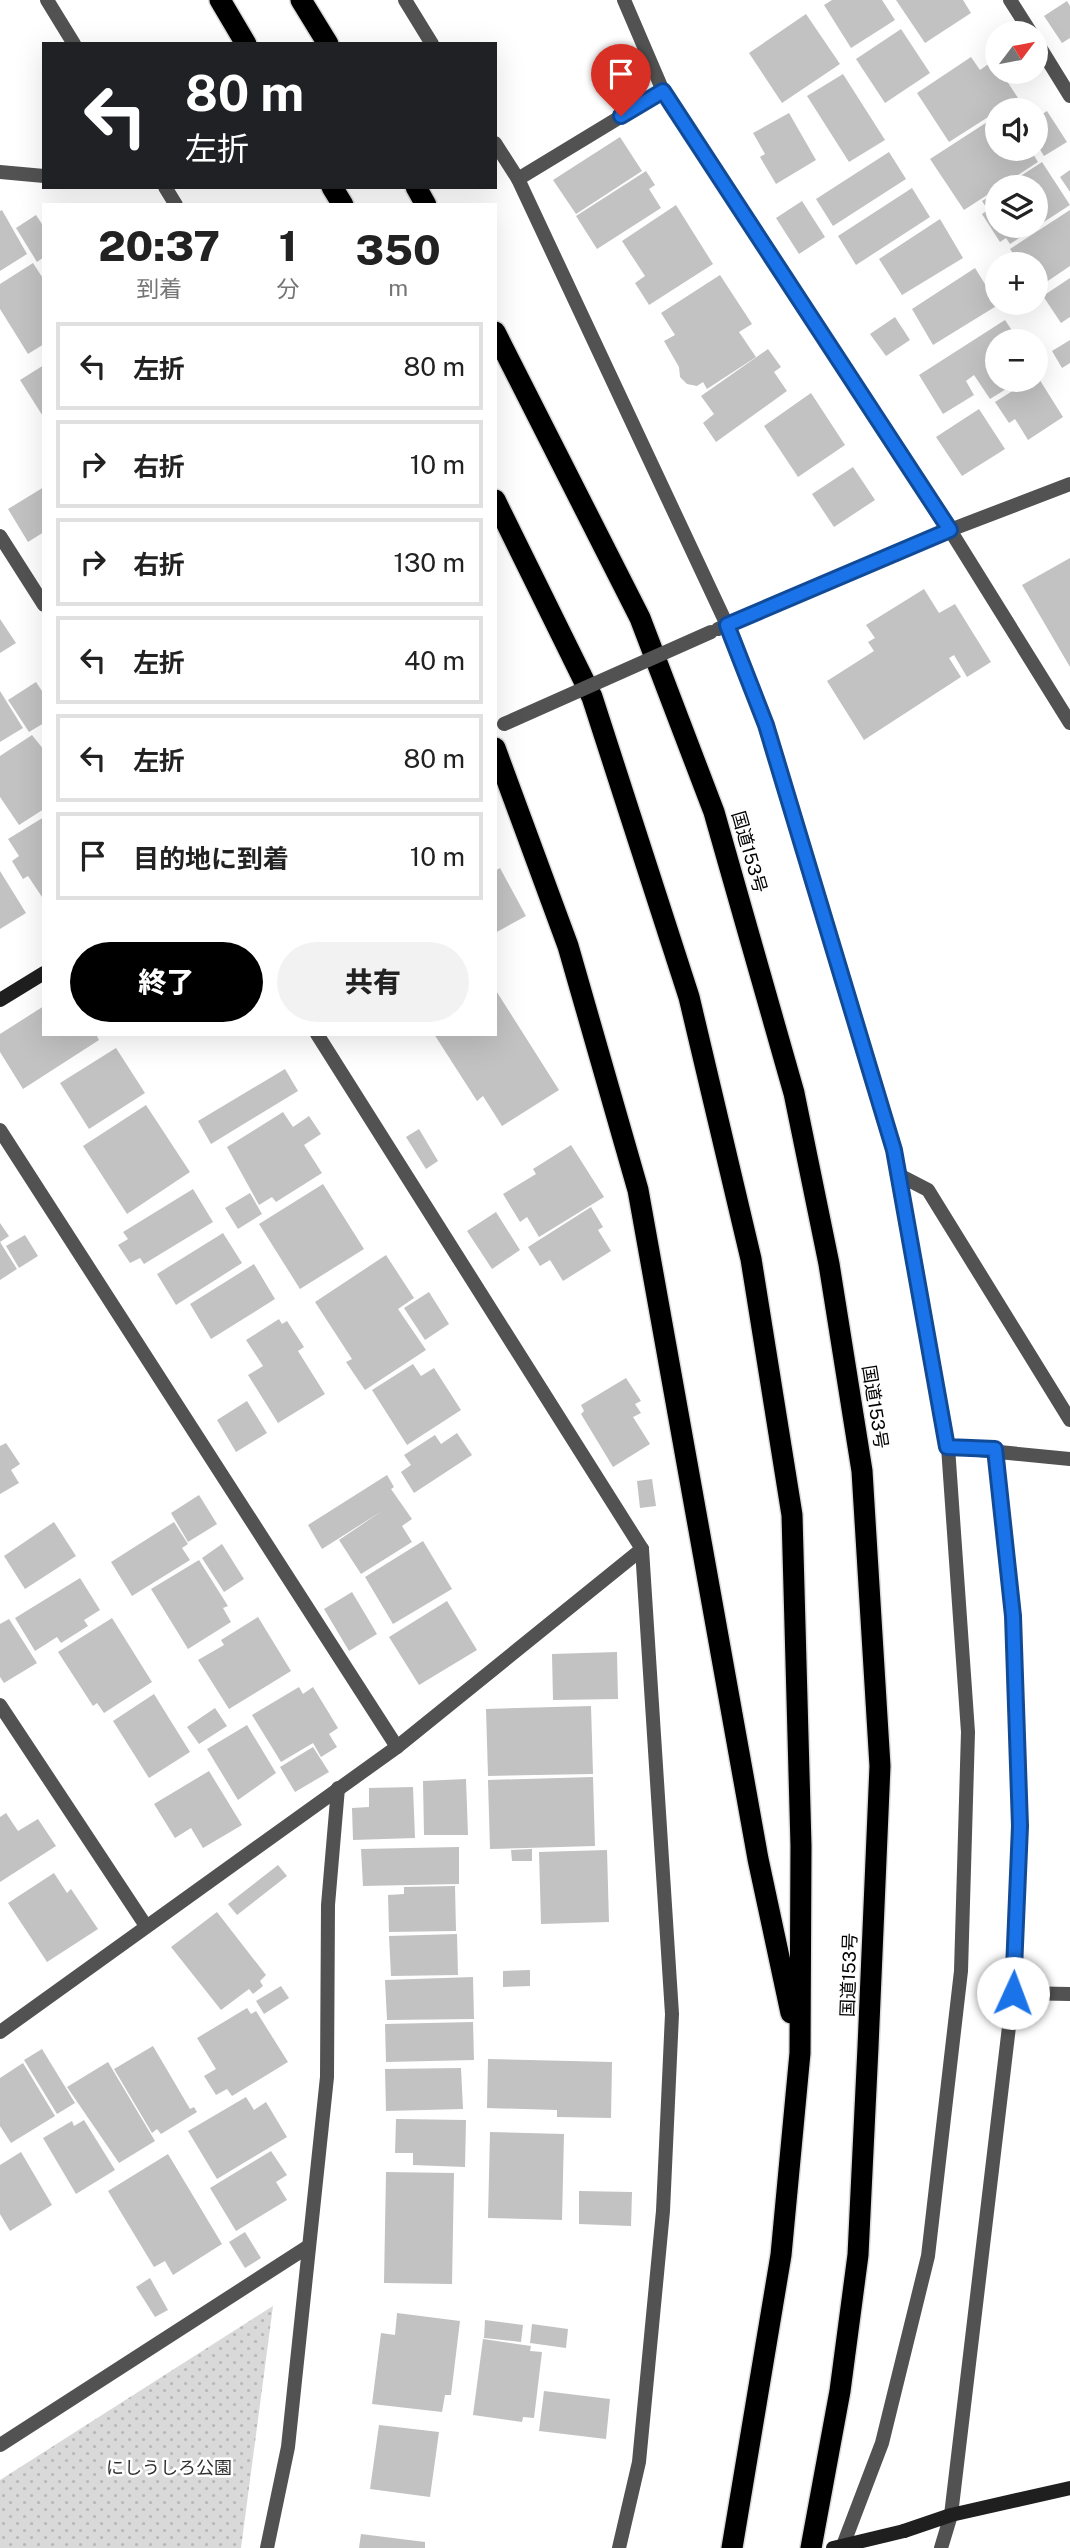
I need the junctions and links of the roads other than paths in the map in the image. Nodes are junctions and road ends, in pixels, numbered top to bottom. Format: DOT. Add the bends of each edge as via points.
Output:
graph roads {
  1 [pos="47,0"];
  2 [pos="220,0"];
  3 [pos="301,0"];
  4 [pos="405,0"];
  5 [pos="624,0"];
  6 [pos="1010,0"];
  7 [pos="1023,21"];
  8 [pos="73,42"];
  9 [pos="245,42"];
  10 [pos="327,42"];
  11 [pos="431,42"];
  12 [pos="1048,60"];
  13 [pos="663,91"];
  14 [pos="1070,96"];
  15 [pos="497,146"];
  16 [pos="0,172"];
  17 [pos="42,176"];
  18 [pos="518,179"];
  19 [pos="497,336"];
  20 [pos="1070,484"];
  21 [pos="497,504"];
  22 [pos="950,530"];
  23 [pos="0,536"];
  24 [pos="42,602"];
  25 [pos="727,625"];
  26 [pos="1070,723"];
  27 [pos="500,726"];
  28 [pos="497,753"];
  29 [pos="42,974"];
  30 [pos="0,1000"];
  31 [pos="318,1036"];
  32 [pos="0,1130"];
  33 [pos="899,1175"];
  34 [pos="1070,1420"];
  35 [pos="947,1447"];
  36 [pos="995,1449"];
  37 [pos="1070,1459"];
  38 [pos="642,1549"];
  39 [pos="0,1704"];
  40 [pos="397,1747"];
  41 [pos="338,1788"];
  42 [pos="146,1926"];
  43 [pos="1013,1993"];
  44 [pos="1070,1994"];
  45 [pos="0,2032"];
  46 [pos="800,2053"];
  47 [pos="309,2246"];
  48 [pos="0,2445"];
  49 [pos="1070,2488"];
  50 [pos="951,2515"];
  51 [pos="267,2548"];
  52 [pos="619,2548"];
  53 [pos="733,2548"];
  54 [pos="811,2548"];
  55 [pos="833,2548"];
  56 [pos="842,2548"];
  57 [pos="942,2548"];
  1 -- 8 [label="street"];
  2 -- 9 [label="highway"];
  3 -- 10 [label="highway"];
  4 -- 11 [label="street"];
  5 -- 13 [label="street"];
  6 -- 7 [label="street"];
  12 -- 14 [label="street"];
  13 -- 18 [label="street"];
  13 -- 22 [label="street"];
  15 -- 18 [label="street"];
  16 -- 17 [label="street"];
  18 -- 25 [label="street"];
  19 -- 54 [label="highway, 国道153号" via="640,618 714,812 794,1093 829,1264 862,1471 880,1766 868,2047 858,2255 840,2391"];
  20 -- 22 [label="street"];
  21 -- 46 [label="highway" via="592,697 689,997 751,1259 792,1515 801,1846"];
  22 -- 25 [label="street"];
  22 -- 26 [label="street"];
  23 -- 24 [label="street"];
  25 -- 27 [label="street, bridge"];
  25 -- 33 [label="street" via="766,725"];
  28 -- 46 [label="highway" via="568,946 638,1190 758,1859"];
  29 -- 30 [label="street"];
  31 -- 38 [label="street"];
  32 -- 40 [label="street"];
  33 -- 34 [label="street" via="928,1189"];
  33 -- 35 [label="street"];
  35 -- 36 [label="street"];
  35 -- 56 [label="street" via="968,1732 961,1971 928,2256 882,2444"];
  36 -- 37 [label="street"];
  36 -- 43 [label="street" via="1013,1616 1020,1826"];
  38 -- 40 [label="street"];
  38 -- 52 [label="street" via="672,2014 663,2211 642,2434"];
  39 -- 42 [label="street"];
  40 -- 41 [label="street"];
  41 -- 42 [label="street"];
  41 -- 47 [label="street" via="328,1905 327,2077"];
  42 -- 45 [label="street"];
  43 -- 44 [label="street"];
  43 -- 50 [label="street"];
  46 -- 53 [label="highway" via="781,2255"];
  47 -- 48 [label="street"];
  47 -- 51 [label="street" via="288,2447"];
  49 -- 50 [label="street"];
  50 -- 55 [label="street, bridge"];
  50 -- 57 [label="street"];
}
